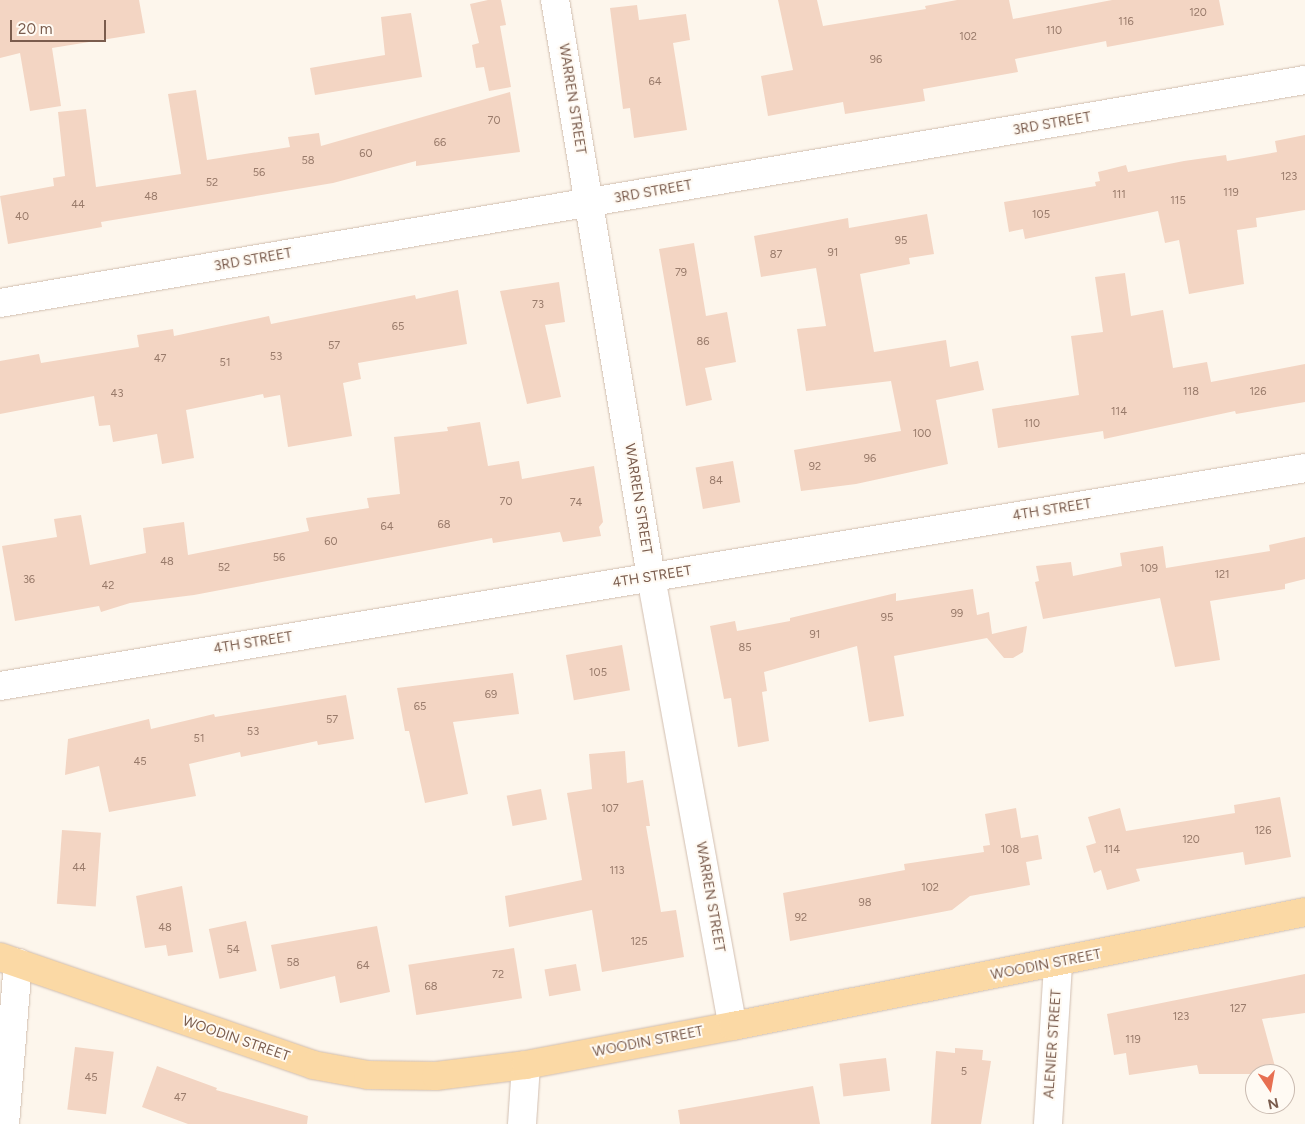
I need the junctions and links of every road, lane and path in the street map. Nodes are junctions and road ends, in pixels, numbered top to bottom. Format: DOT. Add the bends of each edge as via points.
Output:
graph roads {
  1 [pos="555,0"];
  2 [pos="1305,80"];
  3 [pos="589,203"];
  4 [pos="0,302"];
  5 [pos="1305,468"];
  6 [pos="651,577"];
  7 [pos="0,686"];
  8 [pos="1305,912"];
  9 [pos="9,960"];
  10 [pos="1058,964"];
  11 [pos="733,1026"];
  12 [pos="526,1064"];
  13 [pos="6,1124"];
  14 [pos="522,1124"];
  15 [pos="1048,1124"];
  1 -- 3 [label="street, WARREN STREET"];
  2 -- 3 [label="street, 3RD STREET"];
  3 -- 4 [label="street, 3RD STREET"];
  3 -- 6 [label="street, WARREN STREET"];
  5 -- 6 [label="street, 4TH STREET"];
  6 -- 7 [label="street, 4TH STREET"];
  6 -- 11 [label="street, WARREN STREET"];
  8 -- 10 [label="main road, WOODIN STREET"];
  9 -- 12 [label="main road, WOODIN STREET" via="313,1065 368,1075 436,1076"];
  9 -- 13 [label="street"];
  10 -- 11 [label="main road, WOODIN STREET"];
  10 -- 15 [label="street, ALENIER STREET"];
  11 -- 12 [label="main road, WOODIN STREET"];
  12 -- 14 [label="street"];
}
